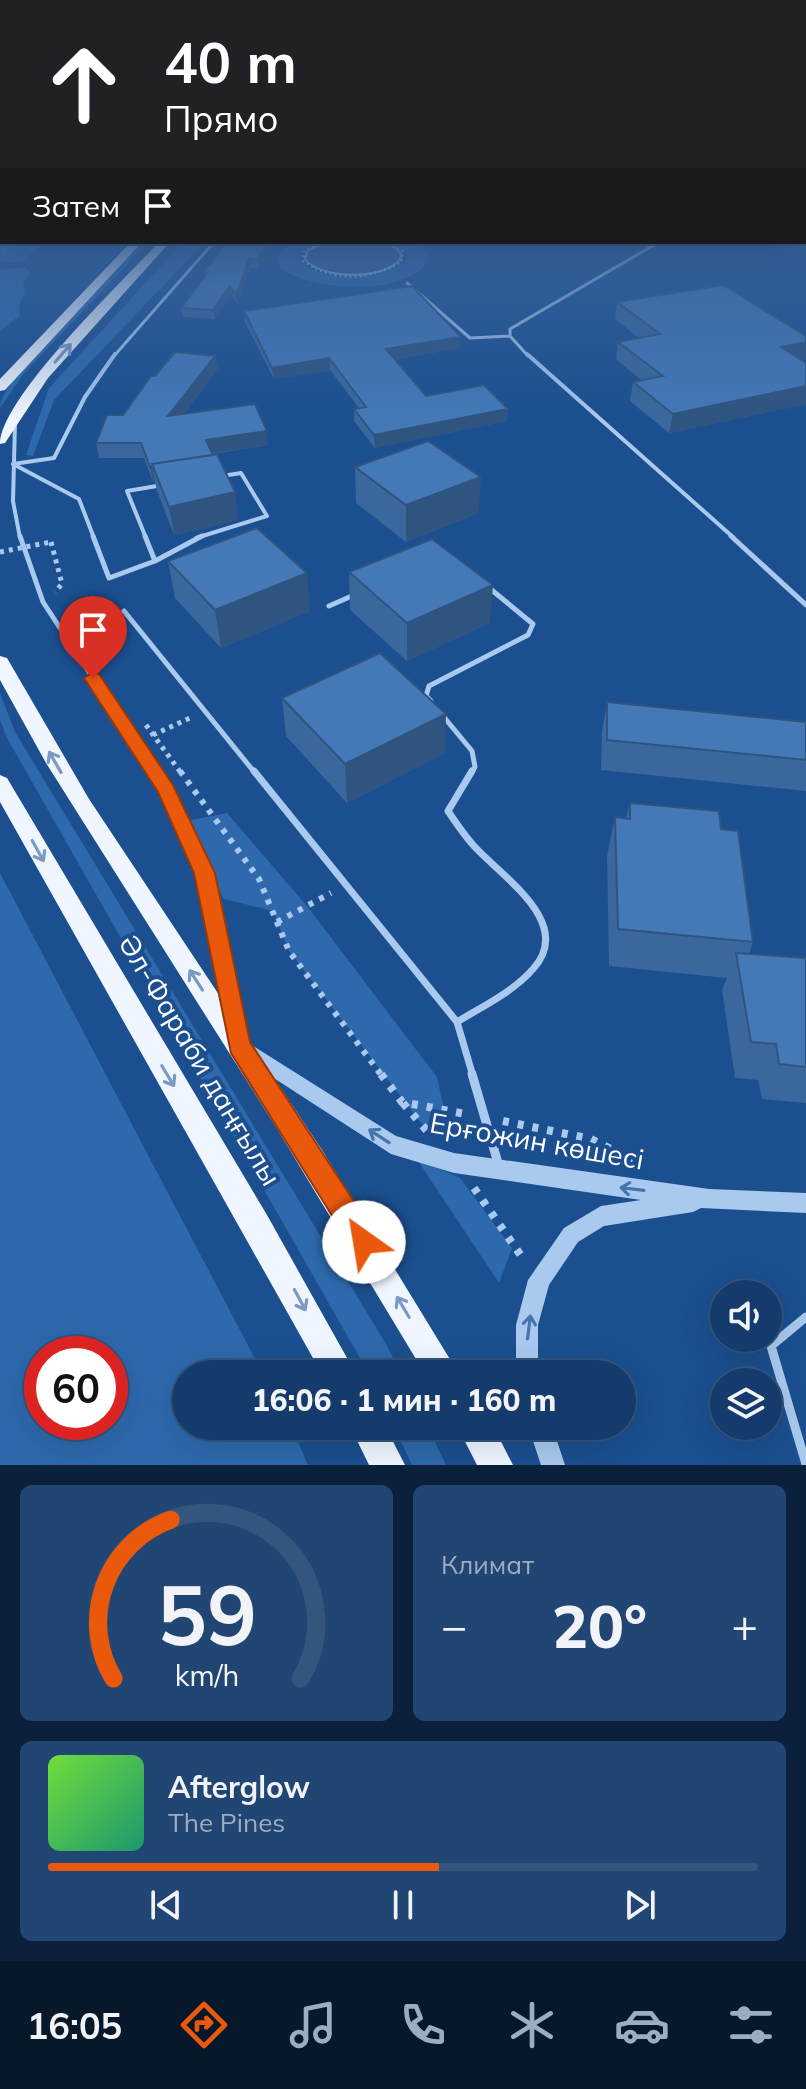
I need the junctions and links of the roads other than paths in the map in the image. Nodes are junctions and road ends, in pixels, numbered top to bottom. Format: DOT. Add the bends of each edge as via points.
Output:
graph roads {
  1 [pos="99,282"];
  2 [pos="128,282"];
  3 [pos="178,282"];
  4 [pos="590,282"];
  5 [pos="407,283"];
  6 [pos="510,336"];
  7 [pos="0,387"];
  8 [pos="15,415"];
  9 [pos="0,440"];
  10 [pos="13,464"];
  11 [pos="213,477"];
  12 [pos="170,484"];
  13 [pos="155,561"];
  14 [pos="478,579"];
  15 [pos="357,593"];
  16 [pos="806,605"];
  17 [pos="329,606"];
  18 [pos="124,611"];
  19 [pos="0,662"];
  20 [pos="0,783"];
  21 [pos="457,1022"];
  22 [pos="239,1045"];
  23 [pos="500,1170"];
  24 [pos="709,1199"];
  25 [pos="806,1203"];
  26 [pos="806,1317"];
  27 [pos="332,1360"];
  28 [pos="435,1360"];
  29 [pos="527,1360"];
  30 [pos="375,1440"];
  31 [pos="482,1440"];
  32 [pos="545,1440"];
  33 [pos="806,1464"];
  34 [pos="388,1465"];
  35 [pos="496,1465"];
  36 [pos="553,1465"];
  1 -- 7 [label="main road"];
  8 -- 2 [label="main road, one-way"];
  3 -- 10 [label="lane" via="112,356 79,403 54,458"];
  4 -- 6 [label="lane" via="510,329"];
  5 -- 6 [label="lane" via="470,338"];
  6 -- 16 [label="lane"];
  8 -- 9 [label="main road"];
  8 -- 10 [label="lane"];
  10 -- 13 [label="lane" via="79,499 109,578"];
  10 -- 22 [label="lane" via="22,548 43,602 166,790 205,873"];
  11 -- 13 [label="lane" via="241,473 267,516 197,538"];
  12 -- 13 [label="lane" via="127,491"];
  14 -- 21 [label="lane" via="533,624 528,635 429,686 426,696 472,751 475,767 448,811 472,844 538,911 546,947 528,975"];
  15 -- 17 [label="lane"];
  18 -- 21 [label="lane"];
  22 -- 19 [label="main road, Әл-Фараби даңғылы, one-way" via="119,867"];
  20 -- 27 [label="main road, Әл-Фараби даңғылы, one-way"];
  21 -- 23 [label="lane"];
  23 -- 22 [label="street, Ерғожин көшесі, one-way" via="391,1144"];
  28 -- 22 [label="main road, Әл-Фараби даңғылы, one-way"];
  24 -- 23 [label="street, Ерғожин көшесі, one-way"];
  24 -- 25 [label="street, Ерғожин көшесі"];
  29 -- 24 [label="street, Ерғожин көшесі, one-way" via="527,1325 539,1280 571,1235 601,1216"];
  26 -- 33 [label="lane" via="771,1346"];
  30 -- 34 [label="main road"];
  31 -- 35 [label="main road"];
  32 -- 36 [label="street"];
}
